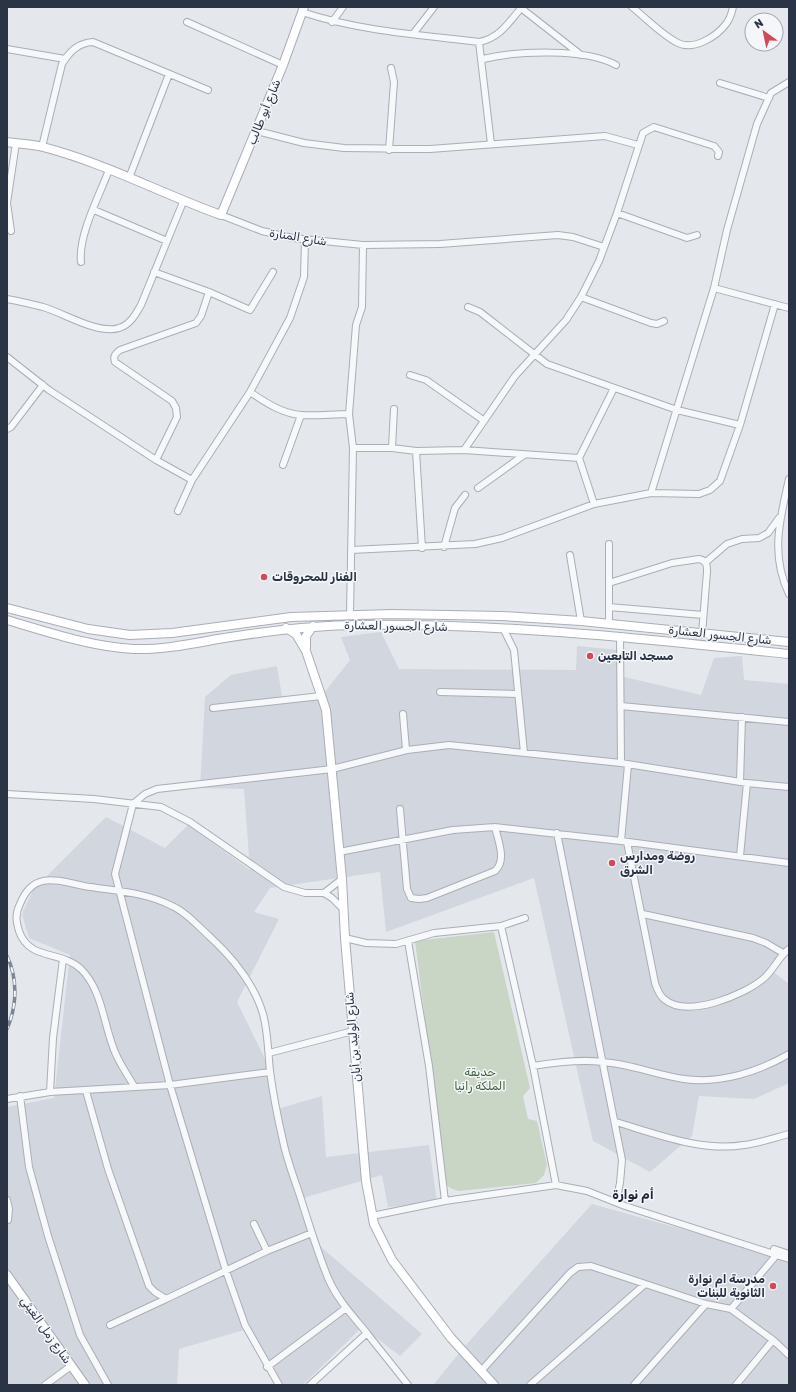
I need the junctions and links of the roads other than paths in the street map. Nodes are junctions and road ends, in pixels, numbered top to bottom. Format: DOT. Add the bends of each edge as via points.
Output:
graph roads {
  1 [pos="343,7"];
  2 [pos="434,7"];
  3 [pos="521,7"];
  4 [pos="632,7"];
  5 [pos="733,7"];
  6 [pos="303,10"];
  7 [pos="187,22"];
  8 [pos="332,22"];
  9 [pos="413,34"];
  10 [pos="480,42"];
  11 [pos="7,49"];
  12 [pos="582,54"];
  13 [pos="65,59"];
  14 [pos="483,59"];
  15 [pos="283,65"];
  16 [pos="616,65"];
  17 [pos="391,68"];
  18 [pos="169,74"];
  19 [pos="789,82"];
  20 [pos="720,83"];
  21 [pos="208,90"];
  22 [pos="769,98"];
  23 [pos="256,131"];
  24 [pos="7,142"];
  25 [pos="16,143"];
  26 [pos="491,144"];
  27 [pos="638,145"];
  28 [pos="42,147"];
  29 [pos="389,150"];
  30 [pos="718,156"];
  31 [pos="109,170"];
  32 [pos="129,178"];
  33 [pos="183,202"];
  34 [pos="94,210"];
  35 [pos="617,213"];
  36 [pos="221,216"];
  37 [pos="11,231"];
  38 [pos="697,235"];
  39 [pos="305,240"];
  40 [pos="167,241"];
  41 [pos="363,245"];
  42 [pos="604,246"];
  43 [pos="81,262"];
  44 [pos="154,272"];
  45 [pos="273,272"];
  46 [pos="714,288"];
  47 [pos="209,292"];
  48 [pos="581,297"];
  49 [pos="7,299"];
  50 [pos="775,304"];
  51 [pos="468,307"];
  52 [pos="789,308"];
  53 [pos="664,321"];
  54 [pos="533,355"];
  55 [pos="7,357"];
  56 [pos="410,375"];
  57 [pos="43,385"];
  58 [pos="614,388"];
  59 [pos="250,392"];
  60 [pos="394,409"];
  61 [pos="677,410"];
  62 [pos="349,414"];
  63 [pos="301,415"];
  64 [pos="483,420"];
  65 [pos="740,426"];
  66 [pos="7,429"];
  67 [pos="353,448"];
  68 [pos="392,448"];
  69 [pos="464,450"];
  70 [pos="416,451"];
  71 [pos="524,454"];
  72 [pos="579,458"];
  73 [pos="156,460"];
  74 [pos="283,465"];
  75 [pos="789,479"];
  76 [pos="192,480"];
  77 [pos="478,488"];
  78 [pos="651,493"];
  79 [pos="465,496"];
  80 [pos="594,504"];
  81 [pos="178,511"];
  82 [pos="782,513"];
  83 [pos="609,544"];
  84 [pos="444,546"];
  85 [pos="422,548"];
  86 [pos="351,550"];
  87 [pos="570,555"];
  88 [pos="706,562"];
  89 [pos="609,583"];
  90 [pos="789,594"];
  91 [pos="609,607"];
  92 [pos="7,608"];
  93 [pos="392,614"];
  94 [pos="350,615"];
  95 [pos="704,615"];
  96 [pos="7,620"];
  97 [pos="581,621"];
  98 [pos="392,624"];
  99 [pos="609,624"];
  100 [pos="312,626"];
  101 [pos="286,628"];
  102 [pos="503,628"];
  103 [pos="702,634"];
  104 [pos="620,636"];
  105 [pos="789,642"];
  106 [pos="306,651"];
  107 [pos="789,654"];
  108 [pos="440,692"];
  109 [pos="518,694"];
  110 [pos="321,696"];
  111 [pos="621,706"];
  112 [pos="214,708"];
  113 [pos="403,714"];
  114 [pos="742,718"];
  115 [pos="789,722"];
  116 [pos="406,750"];
  117 [pos="524,753"];
  118 [pos="621,764"];
  119 [pos="628,765"];
  120 [pos="332,769"];
  121 [pos="740,782"];
  122 [pos="747,783"];
  123 [pos="789,787"];
  124 [pos="7,794"];
  125 [pos="133,804"];
  126 [pos="400,809"];
  127 [pos="495,827"];
  128 [pos="557,833"];
  129 [pos="403,839"];
  130 [pos="624,842"];
  131 [pos="339,852"];
  132 [pos="740,856"];
  133 [pos="789,863"];
  134 [pos="342,879"];
  135 [pos="119,893"];
  136 [pos="324,893"];
  137 [pos="343,909"];
  138 [pos="643,914"];
  139 [pos="525,918"];
  140 [pos="501,926"];
  141 [pos="345,938"];
  142 [pos="408,941"];
  143 [pos="789,949"];
  144 [pos="783,953"];
  145 [pos="63,959"];
  146 [pos="353,1031"];
  147 [pos="269,1053"];
  148 [pos="789,1054"];
  149 [pos="604,1062"];
  150 [pos="533,1066"];
  151 [pos="270,1072"];
  152 [pos="170,1085"];
  153 [pos="134,1086"];
  154 [pos="86,1091"];
  155 [pos="50,1092"];
  156 [pos="20,1096"];
  157 [pos="7,1099"];
  158 [pos="616,1122"];
  159 [pos="789,1134"];
  160 [pos="556,1184"];
  161 [pos="7,1200"];
  162 [pos="445,1201"];
  163 [pos="616,1202"];
  164 [pos="372,1216"];
  165 [pos="8,1220"];
  166 [pos="254,1224"];
  167 [pos="312,1233"];
  168 [pos="267,1251"];
  169 [pos="778,1253"];
  170 [pos="789,1254"];
  171 [pos="789,1259"];
  172 [pos="226,1271"];
  173 [pos="7,1275"];
  174 [pos="644,1285"];
  175 [pos="166,1299"];
  176 [pos="706,1304"];
  177 [pos="346,1308"];
  178 [pos="731,1309"];
  179 [pos="110,1326"];
  180 [pos="367,1333"];
  181 [pos="773,1340"];
  182 [pos="789,1355"];
  183 [pos="71,1366"];
  184 [pos="267,1367"];
  185 [pos="481,1371"];
  186 [pos="44,1385"];
  187 [pos="84,1385"];
  188 [pos="108,1385"];
  189 [pos="279,1385"];
  190 [pos="310,1385"];
  191 [pos="408,1385"];
  192 [pos="494,1385"];
  193 [pos="530,1385"];
  194 [pos="634,1385"];
  195 [pos="736,1385"];
  1 -- 8 [label="street"];
  2 -- 9 [label="street"];
  3 -- 10 [label="street" via="501,33"];
  3 -- 12 [label="street"];
  4 -- 5 [label="street" via="679,44 688,45 715,36 727,22"];
  6 -- 8 [label="street"];
  6 -- 15 [label="main road, شارع أبو طالب"];
  7 -- 15 [label="street"];
  8 -- 9 [label="street"];
  9 -- 10 [label="street"];
  10 -- 14 [label="street"];
  11 -- 13 [label="street"];
  12 -- 14 [label="street" via="509,54"];
  12 -- 16 [label="street" via="604,58"];
  13 -- 18 [label="street" via="78,46 93,42"];
  13 -- 28 [label="street"];
  14 -- 26 [label="street"];
  15 -- 23 [label="main road, شارع أبو طالب"];
  17 -- 29 [label="street" via="394,82"];
  18 -- 21 [label="street"];
  18 -- 32 [label="street"];
  19 -- 22 [label="street" via="776,89"];
  20 -- 22 [label="street"];
  22 -- 46 [label="street" via="757,124 747,157"];
  23 -- 29 [label="street" via="304,143"];
  23 -- 36 [label="main road, شارع أبو طالب"];
  24 -- 25 [label="main road, شارع المنارة"];
  25 -- 28 [label="main road, شارع المنارة"];
  25 -- 37 [label="street" via="7,203"];
  26 -- 27 [label="street" via="605,136"];
  26 -- 29 [label="street"];
  27 -- 30 [label="street" via="643,133 654,127 714,146 719,152"];
  27 -- 35 [label="street"];
  28 -- 31 [label="main road, شارع المنارة"];
  31 -- 32 [label="main road, شارع المنارة"];
  31 -- 34 [label="street"];
  32 -- 33 [label="main road, شارع المنارة"];
  33 -- 36 [label="main road, شارع المنارة"];
  33 -- 40 [label="street"];
  34 -- 40 [label="street"];
  34 -- 43 [label="street" via="81,247"];
  35 -- 38 [label="street" via="687,238"];
  35 -- 42 [label="street"];
  36 -- 39 [label="street, شارع المنارة" via="262,231"];
  39 -- 41 [label="street, شارع المنارة"];
  39 -- 59 [label="street" via="305,264 298,298 275,349"];
  40 -- 44 [label="street"];
  41 -- 42 [label="street, شارع المنارة" via="440,244 558,235"];
  41 -- 62 [label="street" via="362,307 356,325"];
  42 -- 48 [label="street"];
  44 -- 47 [label="street"];
  44 -- 49 [label="street" via="134,317 127,324 115,329 98,327 44,307"];
  45 -- 47 [label="street" via="250,310"];
  46 -- 50 [label="street"];
  46 -- 61 [label="street"];
  47 -- 73 [label="street" via="196,323 115,354 115,362 172,402 176,408 177,417"];
  48 -- 53 [label="street" via="651,323"];
  48 -- 54 [label="street" via="566,320"];
  50 -- 52 [label="street"];
  50 -- 65 [label="street"];
  51 -- 54 [label="street" via="480,312"];
  54 -- 58 [label="street" via="547,364"];
  54 -- 64 [label="street"];
  55 -- 57 [label="street"];
  56 -- 64 [label="street" via="426,380"];
  57 -- 66 [label="street"];
  57 -- 73 [label="street"];
  58 -- 61 [label="street"];
  58 -- 72 [label="street"];
  59 -- 63 [label="street" via="276,408"];
  59 -- 76 [label="street"];
  60 -- 68 [label="street"];
  61 -- 65 [label="street"];
  61 -- 78 [label="street"];
  62 -- 63 [label="street"];
  62 -- 67 [label="street"];
  63 -- 74 [label="street"];
  64 -- 69 [label="street"];
  65 -- 78 [label="street" via="720,481 710,490 699,494"];
  67 -- 68 [label="street"];
  67 -- 86 [label="street"];
  68 -- 70 [label="street"];
  69 -- 70 [label="street"];
  69 -- 71 [label="street"];
  70 -- 85 [label="street"];
  71 -- 72 [label="street"];
  71 -- 77 [label="street"];
  72 -- 80 [label="street"];
  73 -- 76 [label="street"];
  75 -- 82 [label="street"];
  76 -- 81 [label="street"];
  78 -- 80 [label="street"];
  79 -- 84 [label="street" via="455,508"];
  80 -- 84 [label="street" via="502,538 475,544"];
  82 -- 88 [label="street" via="768,533 759,538 742,539 726,544"];
  82 -- 90 [label="street" via="777,548 779,564"];
  83 -- 89 [label="street"];
  84 -- 85 [label="street"];
  85 -- 86 [label="street"];
  86 -- 94 [label="street"];
  87 -- 97 [label="street"];
  88 -- 89 [label="street" via="699,559 672,563"];
  88 -- 95 [label="street"];
  89 -- 91 [label="street"];
  91 -- 95 [label="street"];
  91 -- 99 [label="street"];
  92 -- 94 [label="main road, شارع الجسور العشارة" via="88,629 139,635 285,618"];
  93 -- 94 [label="main road, شارع الجسور العشارة"];
  93 -- 97 [label="main road, شارع الجسور العشارة" via="502,616"];
  93 -- 98 [label="main road"];
  95 -- 103 [label="street"];
  96 -- 101 [label="main road, شارع الجسور العشارة" via="82,641 135,649 170,647"];
  97 -- 99 [label="main road, شارع الجسور العشارة"];
  98 -- 100 [label="main road, شارع الجسور العشارة"];
  98 -- 102 [label="main road, شارع الجسور العشارة"];
  99 -- 103 [label="main road, شارع الجسور العشارة"];
  100 -- 101 [label="main road, شارع الجسور العشارة"];
  100 -- 106 [label="main road, شارع الوليد بن أبان" via="306,636"];
  101 -- 106 [label="main road, شارع الوليد بن أبان" via="296,634"];
  102 -- 104 [label="main road, شارع الجسور العشارة"];
  102 -- 109 [label="street" via="514,646"];
  103 -- 105 [label="main road, شارع الجسور العشارة"];
  104 -- 107 [label="main road, شارع الجسور العشارة"];
  104 -- 111 [label="street"];
  106 -- 110 [label="main road, شارع الوليد بن أبان"];
  108 -- 109 [label="street"];
  109 -- 117 [label="street"];
  110 -- 112 [label="street"];
  110 -- 120 [label="main road, شارع الوليد بن أبان" via="326,710"];
  111 -- 114 [label="street"];
  111 -- 118 [label="street"];
  113 -- 116 [label="street"];
  114 -- 115 [label="street"];
  114 -- 121 [label="street"];
  116 -- 117 [label="street" via="449,745"];
  116 -- 120 [label="street"];
  117 -- 118 [label="street"];
  118 -- 119 [label="street"];
  119 -- 121 [label="street"];
  119 -- 130 [label="street"];
  120 -- 125 [label="street" via="157,789 145,794"];
  120 -- 131 [label="main road, شارع الوليد بن أبان"];
  121 -- 122 [label="street"];
  122 -- 123 [label="street"];
  122 -- 132 [label="street"];
  124 -- 125 [label="street"];
  125 -- 135 [label="street" via="115,874"];
  125 -- 136 [label="street" via="169,810 284,887 305,893"];
  126 -- 129 [label="street"];
  127 -- 128 [label="street"];
  127 -- 129 [label="street" via="469,827"];
  127 -- 129 [label="street" via="501,860 495,871 419,899 411,898 407,889"];
  128 -- 130 [label="street"];
  128 -- 149 [label="street"];
  129 -- 131 [label="street"];
  130 -- 132 [label="street"];
  130 -- 138 [label="street"];
  131 -- 134 [label="main road, شارع الوليد بن أبان"];
  132 -- 133 [label="street"];
  134 -- 136 [label="street"];
  134 -- 137 [label="main road, شارع الوليد بن أبان"];
  135 -- 145 [label="street" via="51,879 36,882 30,887 20,902 17,913 16,922 21,938 31,949"];
  135 -- 147 [label="street" via="149,896 176,907 220,947 239,969 256,996 263,1014"];
  135 -- 152 [label="street"];
  136 -- 137 [label="street"];
  137 -- 141 [label="main road, شارع الوليد بن أبان"];
  138 -- 144 [label="street" via="753,938"];
  138 -- 144 [label="street" via="655,983 664,1000 673,1004 701,1005 727,999 768,975"];
  139 -- 140 [label="street"];
  140 -- 142 [label="street" via="434,933"];
  140 -- 150 [label="street"];
  141 -- 142 [label="street" via="380,944"];
  141 -- 146 [label="main road, شارع الوليد بن أبان"];
  142 -- 162 [label="street" via="429,1066"];
  143 -- 144 [label="street"];
  145 -- 153 [label="street" via="78,966 88,976 102,1005 115,1052"];
  145 -- 155 [label="street" via="53,1038"];
  146 -- 147 [label="street"];
  146 -- 164 [label="main road, شارع الوليد بن أبان" via="366,1181"];
  147 -- 151 [label="street"];
  148 -- 149 [label="street" via="778,1061 735,1077 708,1080 685,1079"];
  149 -- 150 [label="street" via="580,1060"];
  149 -- 158 [label="street"];
  150 -- 160 [label="street"];
  151 -- 152 [label="street"];
  151 -- 167 [label="street" via="287,1158"];
  152 -- 153 [label="street"];
  152 -- 172 [label="street"];
  153 -- 154 [label="street"];
  154 -- 155 [label="street"];
  154 -- 175 [label="street" via="108,1169 149,1286"];
  155 -- 156 [label="street"];
  156 -- 157 [label="street"];
  156 -- 188 [label="street" via="26,1155 48,1236 80,1336"];
  158 -- 159 [label="street" via="671,1138 718,1147 745,1145"];
  158 -- 163 [label="street" via="622,1160"];
  160 -- 162 [label="street"];
  160 -- 163 [label="street" via="587,1191"];
  161 -- 165 [label="street"];
  162 -- 164 [label="street"];
  163 -- 169 [label="street"];
  164 -- 185 [label="main road, شارع الوليد بن أبان" via="385,1249 404,1278 451,1338"];
  166 -- 168 [label="street"];
  167 -- 168 [label="street"];
  167 -- 177 [label="street" via="334,1290"];
  168 -- 172 [label="street"];
  169 -- 170 [label="street"];
  169 -- 171 [label="street"];
  169 -- 178 [label="street"];
  172 -- 175 [label="street"];
  172 -- 184 [label="street" via="245,1325"];
  173 -- 183 [label="main road, شارع زمل الغيثي"];
  174 -- 176 [label="street"];
  174 -- 185 [label="street" via="591,1266 574,1269"];
  174 -- 193 [label="street"];
  175 -- 179 [label="street"];
  176 -- 178 [label="street"];
  176 -- 194 [label="street"];
  177 -- 180 [label="street"];
  177 -- 184 [label="street"];
  178 -- 181 [label="street"];
  180 -- 190 [label="street"];
  180 -- 191 [label="street"];
  181 -- 182 [label="street"];
  181 -- 195 [label="street"];
  183 -- 186 [label="street"];
  183 -- 187 [label="main road, شارع زمل الغيثي"];
  184 -- 189 [label="street"];
  185 -- 192 [label="main road, شارع الوليد بن أبان"];
}
